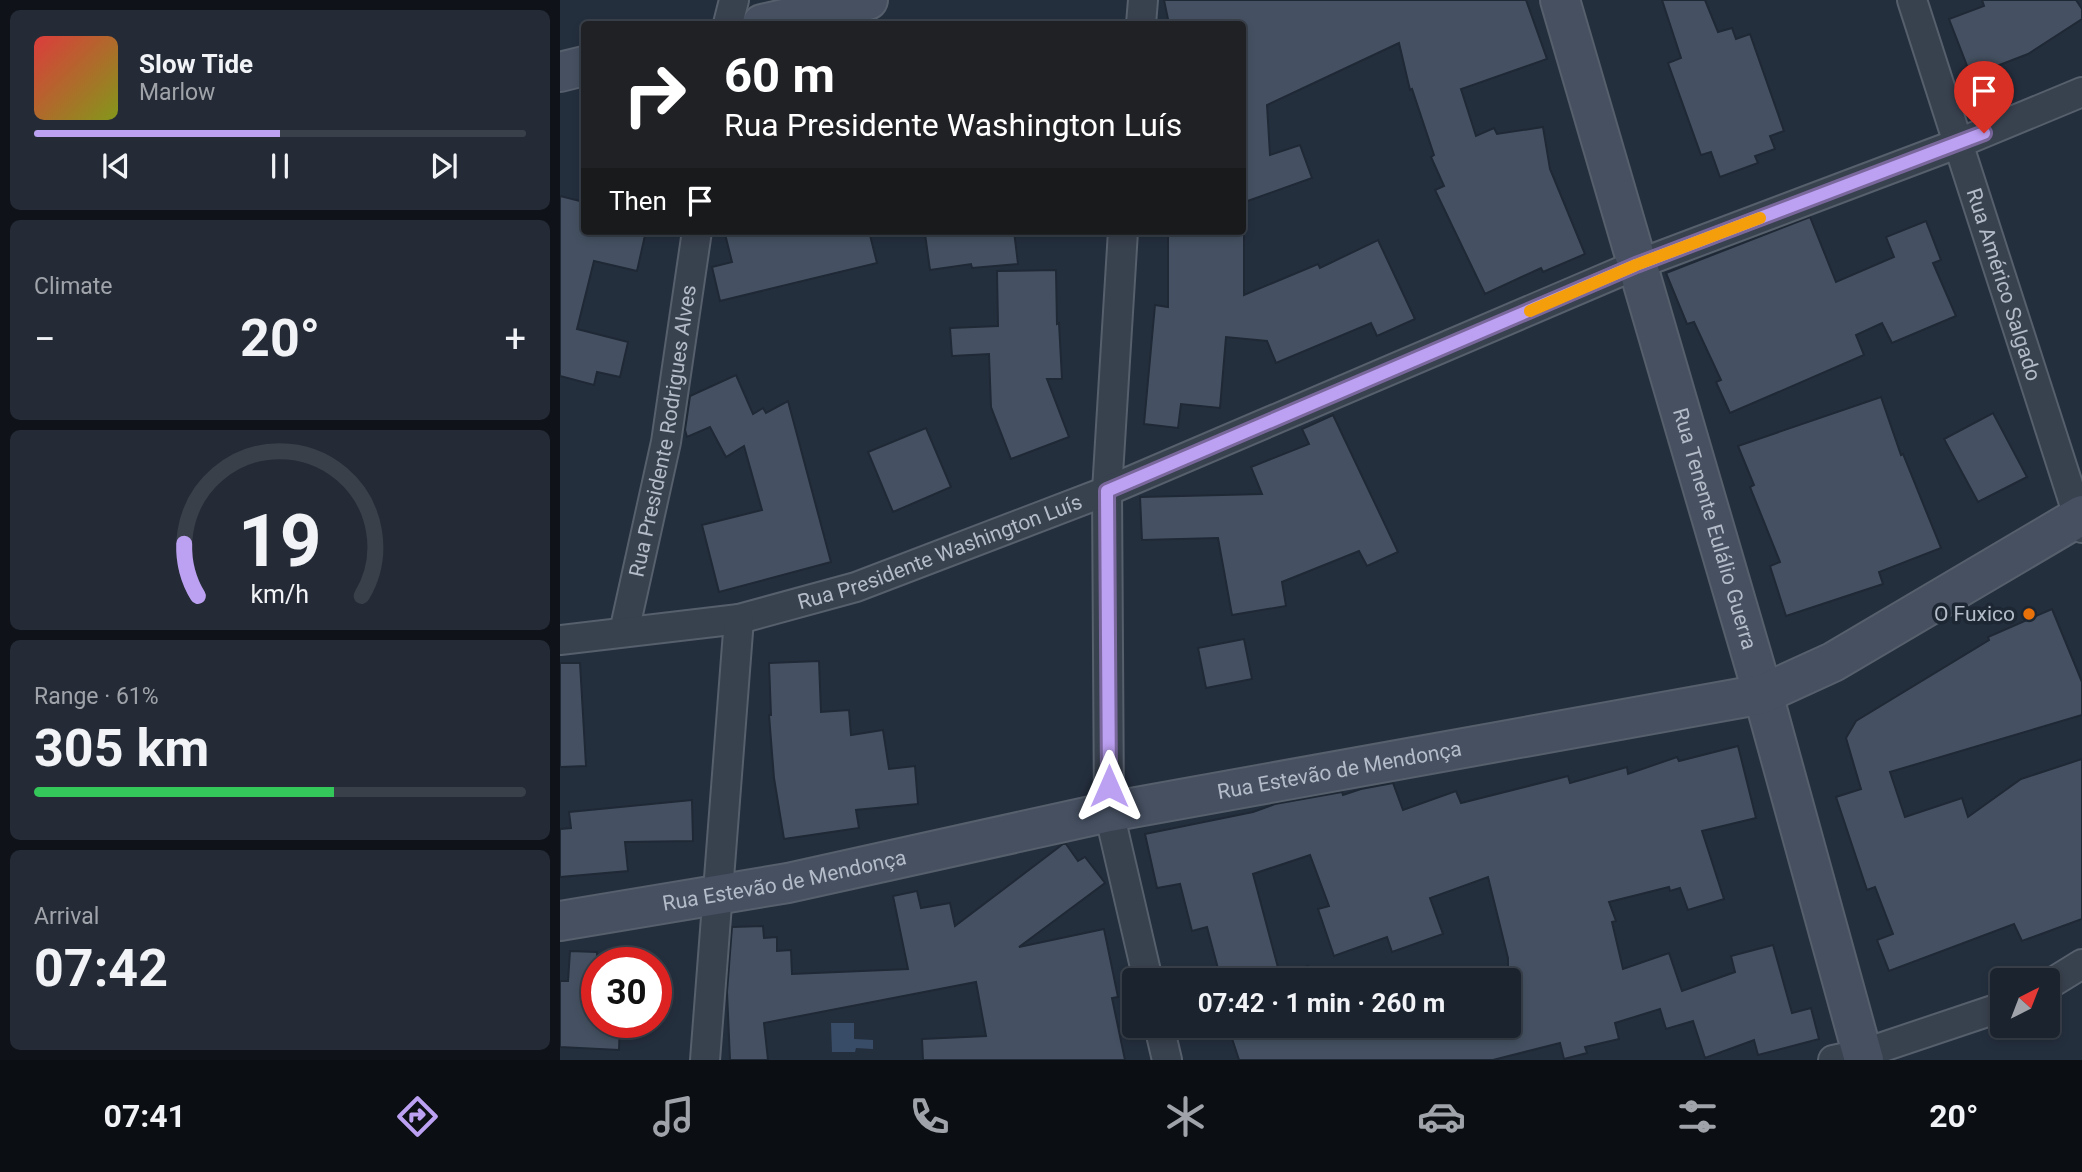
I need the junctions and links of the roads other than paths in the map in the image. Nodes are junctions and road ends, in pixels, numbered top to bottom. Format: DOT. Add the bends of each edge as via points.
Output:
graph roads {
  1 [pos="734,0"];
  2 [pos="867,0"];
  3 [pos="1143,0"];
  4 [pos="1560,0"];
  5 [pos="1912,0"];
  6 [pos="729,21"];
  7 [pos="775,21"];
  8 [pos="1141,21"];
  9 [pos="581,67"];
  10 [pos="560,72"];
  11 [pos="2082,92"];
  12 [pos="1959,143"];
  13 [pos="696,235"];
  14 [pos="1124,235"];
  15 [pos="1636,265"];
  16 [pos="1107,491"];
  17 [pos="2081,521"];
  18 [pos="739,619"];
  19 [pos="624,632"];
  20 [pos="560,640"];
  21 [pos="1763,694"];
  22 [pos="1109,812"];
  23 [pos="716,895"];
  24 [pos="560,921"];
  25 [pos="2082,964"];
  26 [pos="1145,968"];
  27 [pos="2060,978"];
  28 [pos="1990,1011"];
  29 [pos="1162,1038"];
  30 [pos="1853,1058"];
  31 [pos="705,1060"];
  32 [pos="1167,1060"];
  1 -- 6 [label="street"];
  2 -- 7 [label="street"];
  3 -- 8 [label="street"];
  4 -- 15 [label="street, Rua Tenente Eulálio Guerra"];
  5 -- 12 [label="street, Rua Américo Salgado"];
  9 -- 10 [label="street"];
  11 -- 12 [label="street, Rua Presidente Washington Luís"];
  12 -- 15 [label="street, Rua Presidente Washington Luís"];
  12 -- 17 [label="street, Rua Américo Salgado"];
  13 -- 19 [label="street, Rua Presidente Rodrigues Alves" via="666,442"];
  14 -- 16 [label="street"];
  15 -- 16 [label="street, Rua Presidente Washington Luís"];
  15 -- 21 [label="street, Rua Tenente Eulálio Guerra"];
  16 -- 18 [label="street, Rua Presidente Washington Luís" via="856,587"];
  16 -- 22 [label="street"];
  17 -- 21 [label="street, Rua Estevão de Mendonça" via="1833,662"];
  18 -- 19 [label="street, Rua Presidente Washington Luís"];
  18 -- 23 [label="street"];
  19 -- 20 [label="street, Rua Presidente Washington Luís"];
  21 -- 22 [label="street, Rua Estevão de Mendonça"];
  21 -- 30 [label="street, Rua Tenente Eulálio Guerra"];
  22 -- 23 [label="street, Rua Estevão de Mendonça"];
  22 -- 26 [label="street"];
  23 -- 24 [label="street, Rua Estevão de Mendonça"];
  23 -- 31 [label="street"];
  25 -- 27 [label="street"];
  28 -- 30 [label="street"];
  29 -- 32 [label="street"];
}
